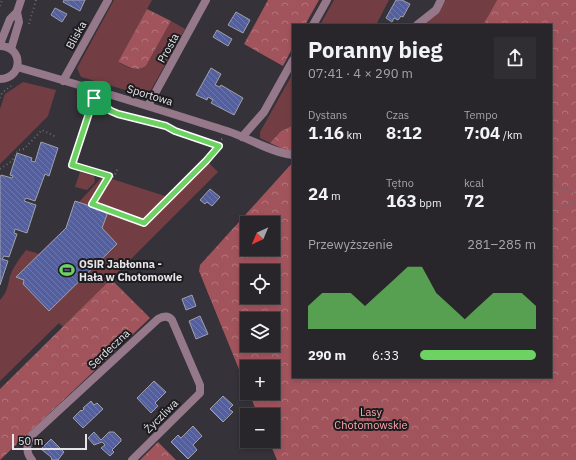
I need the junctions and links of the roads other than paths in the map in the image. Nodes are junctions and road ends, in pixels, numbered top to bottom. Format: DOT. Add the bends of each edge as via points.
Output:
graph roads {
  1 [pos="21,0"];
  2 [pos="108,0"];
  3 [pos="206,0"];
  4 [pos="327,0"];
  5 [pos="441,0"];
  6 [pos="17,12"];
  7 [pos="314,24"];
  8 [pos="418,24"];
  9 [pos="0,45"];
  10 [pos="11,49"];
  11 [pos="292,62"];
  12 [pos="17,67"];
  13 [pos="1,80"];
  14 [pos="64,81"];
  15 [pos="148,106"];
  16 [pos="242,137"];
  17 [pos="292,155"];
  18 [pos="200,385"];
  19 [pos="32,460"];
  20 [pos="132,460"];
  1 -- 6 [label="street"];
  2 -- 14 [label="street, Bliska"];
  3 -- 15 [label="street, Prosta"];
  4 -- 7 [label="street"];
  5 -- 8 [label="street" via="436,10"];
  6 -- 9 [label="street" via="10,19"];
  6 -- 10 [label="street" via="18,22"];
  9 -- 10 [label="street"];
  10 -- 12 [label="street" via="16,56"];
  11 -- 16 [label="street" via="264,112"];
  12 -- 13 [label="street" via="13,74"];
  12 -- 14 [label="street, Sportowa"];
  14 -- 15 [label="street, Sportowa"];
  15 -- 16 [label="street, Sportowa"];
  16 -- 17 [label="street, Sportowa"];
  18 -- 19 [label="street, Serdeczna" via="172,320 166,316 158,319 31,436 27,449"];
  18 -- 20 [label="street, Życzliwa" via="200,393"];
}
